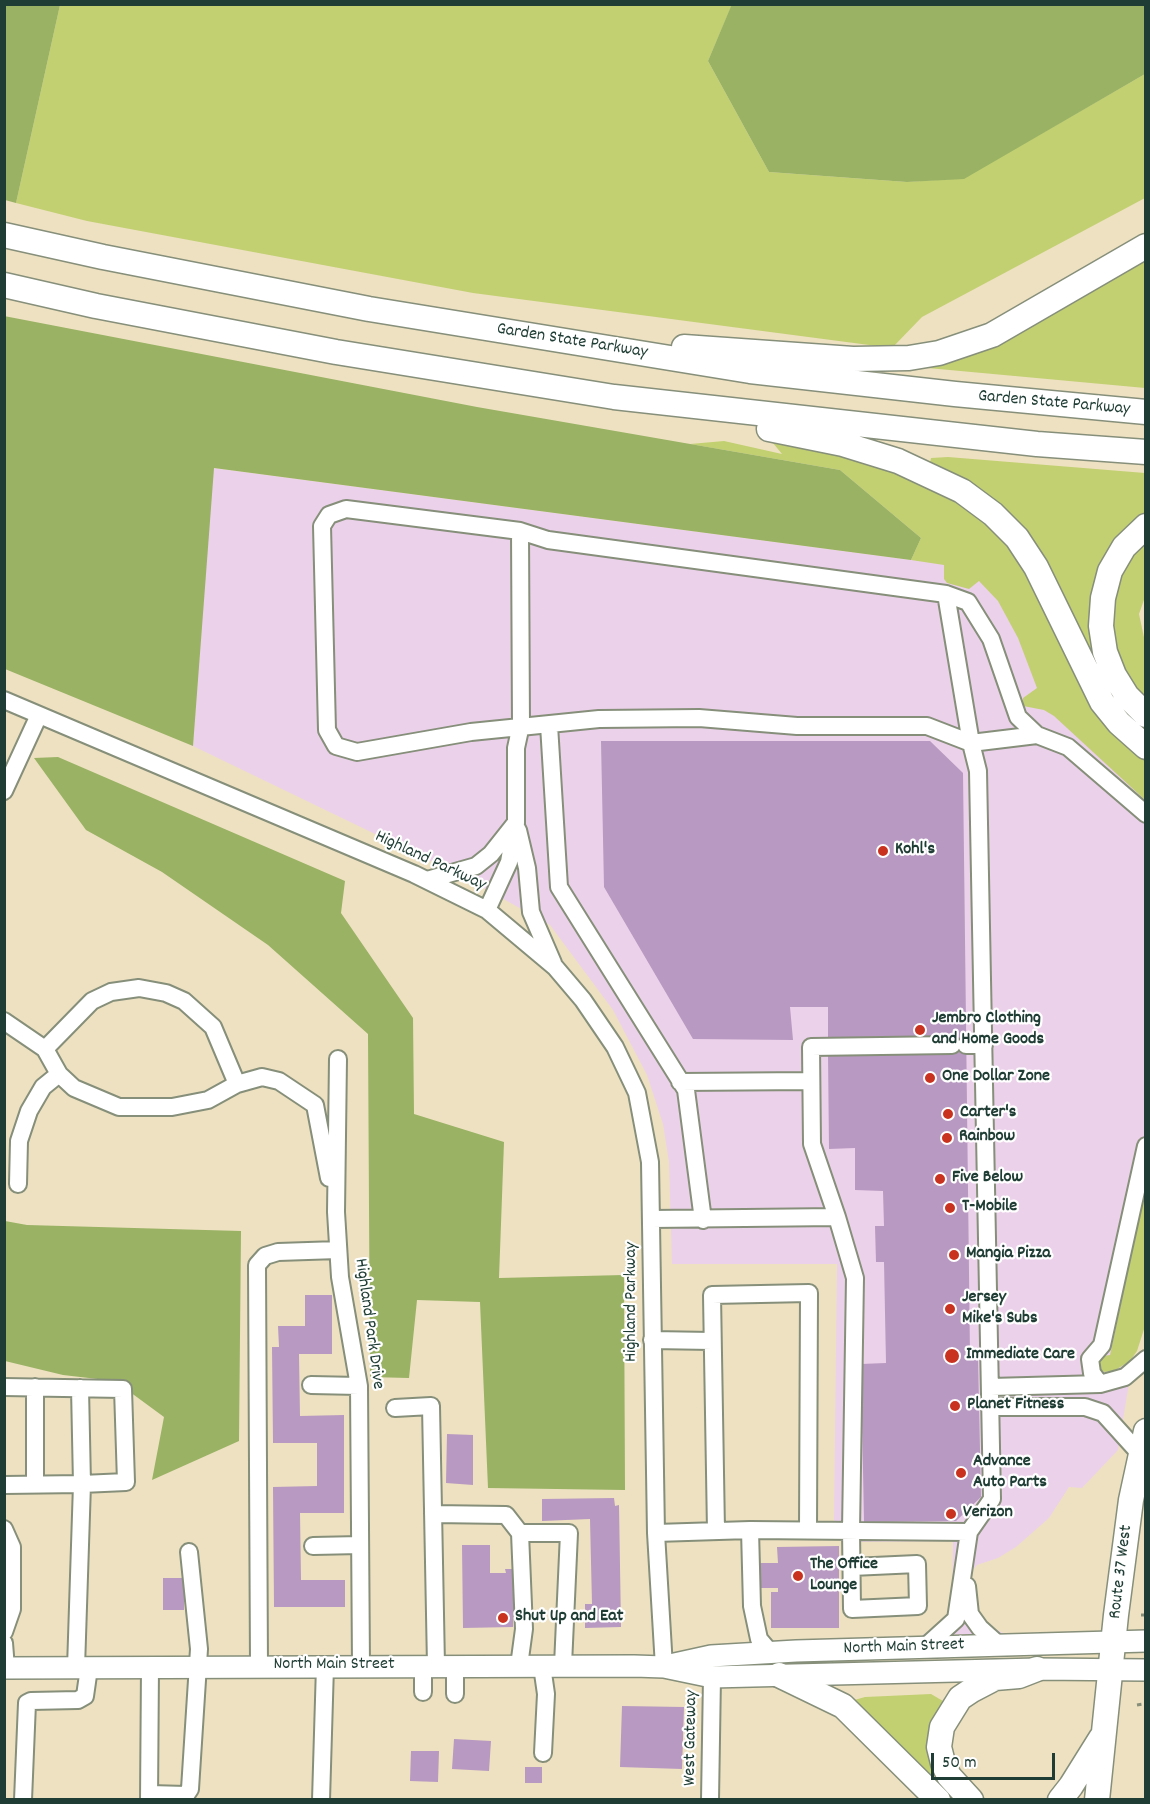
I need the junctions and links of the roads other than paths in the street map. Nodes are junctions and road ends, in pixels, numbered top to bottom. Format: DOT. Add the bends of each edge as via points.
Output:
graph roads {
  1 [pos="4,235"];
  2 [pos="1146,246"];
  3 [pos="4,285"];
  4 [pos="626,349"];
  5 [pos="614,397"];
  6 [pos="1146,412"];
  7 [pos="1146,452"];
  8 [pos="1146,526"];
  9 [pos="520,531"];
  10 [pos="946,594"];
  11 [pos="4,700"];
  12 [pos="39,715"];
  13 [pos="1146,715"];
  14 [pos="521,726"];
  15 [pos="549,726"];
  16 [pos="1037,735"];
  17 [pos="971,743"];
  18 [pos="1146,747"];
  19 [pos="4,791"];
  20 [pos="1146,814"];
  21 [pos="516,823"];
  22 [pos="427,880"];
  23 [pos="487,909"];
  24 [pos="555,967"];
  25 [pos="4,1021"];
  26 [pos="984,1045"];
  27 [pos="45,1049"];
  28 [pos="338,1059"];
  29 [pos="59,1074"];
  30 [pos="811,1081"];
  31 [pos="681,1082"];
  32 [pos="237,1084"];
  33 [pos="1146,1146"];
  34 [pos="18,1184"];
  35 [pos="336,1212"];
  36 [pos="837,1217"];
  37 [pos="652,1219"];
  38 [pos="703,1220"];
  39 [pos="338,1250"];
  40 [pos="652,1340"];
  41 [pos="712,1341"];
  42 [pos="1146,1359"];
  43 [pos="1100,1384"];
  44 [pos="311,1385"];
  45 [pos="359,1386"];
  46 [pos="4,1387"];
  47 [pos="991,1387"];
  48 [pos="35,1388"];
  49 [pos="80,1388"];
  50 [pos="993,1407"];
  51 [pos="394,1408"];
  52 [pos="1146,1431"];
  53 [pos="1141,1455"];
  54 [pos="35,1484"];
  55 [pos="82,1484"];
  56 [pos="4,1485"];
  57 [pos="433,1514"];
  58 [pos="4,1529"];
  59 [pos="750,1530"];
  60 [pos="807,1530"];
  61 [pos="851,1530"];
  62 [pos="716,1531"];
  63 [pos="969,1532"];
  64 [pos="520,1533"];
  65 [pos="656,1533"];
  66 [pos="360,1545"];
  67 [pos="313,1546"];
  68 [pos="189,1552"];
  69 [pos="964,1557"];
  70 [pos="852,1567"];
  71 [pos="4,1632"];
  72 [pos="1146,1641"];
  73 [pos="4,1643"];
  74 [pos="1114,1643"];
  75 [pos="999,1645"];
  76 [pos="924,1648"];
  77 [pos="770,1652"];
  78 [pos="564,1665"];
  79 [pos="259,1666"];
  80 [pos="325,1666"];
  81 [pos="361,1666"];
  82 [pos="438,1666"];
  83 [pos="519,1666"];
  84 [pos="542,1666"];
  85 [pos="664,1666"];
  86 [pos="150,1667"];
  87 [pos="198,1667"];
  88 [pos="5,1668"];
  89 [pos="83,1668"];
  90 [pos="1038,1669"];
  91 [pos="1112,1670"];
  92 [pos="1146,1670"];
  93 [pos="779,1675"];
  94 [pos="712,1677"];
  95 [pos="423,1692"];
  96 [pos="455,1694"];
  97 [pos="1106,1731"];
  98 [pos="543,1754"];
  99 [pos="150,1797"];
  100 [pos="23,1800"];
  101 [pos="321,1800"];
  102 [pos="710,1800"];
  103 [pos="938,1800"];
  104 [pos="971,1800"];
  105 [pos="1060,1800"];
  106 [pos="1097,1800"];
  1 -- 4 [label="highway, Garden State Parkway" via="358,307"];
  2 -- 4 [label="highway" via="992,335 939,353 854,359 720,348"];
  3 -- 5 [label="highway" via="336,352"];
  4 -- 6 [label="highway, Garden State Parkway" via="750,371"];
  5 -- 7 [label="highway" via="1037,444"];
  5 -- 18 [label="highway" via="843,444 898,461 968,496 1022,544 1096,693 1113,717"];
  8 -- 13 [label="highway" via="1124,548 1110,572 1101,626 1114,675"];
  9 -- 10 [label="street" via="549,540"];
  9 -- 14 [label="street"];
  9 -- 14 [label="street" via="346,509 329,514 322,526 327,730 336,746 357,752"];
  10 -- 16 [label="street" via="968,602 991,639 1018,717"];
  10 -- 17 [label="street"];
  11 -- 12 [label="street, Highland Parkway"];
  12 -- 19 [label="street"];
  12 -- 22 [label="street, Highland Parkway"];
  14 -- 15 [label="street"];
  14 -- 21 [label="street" via="516,748"];
  15 -- 17 [label="street" via="599,719 699,718 797,726 927,726"];
  15 -- 31 [label="street" via="560,887"];
  16 -- 17 [label="street"];
  16 -- 20 [label="street" via="1068,747"];
  17 -- 26 [label="street" via="978,771"];
  21 -- 22 [label="street" via="476,866"];
  21 -- 23 [label="street" via="509,862"];
  21 -- 24 [label="street" via="527,868 531,912"];
  22 -- 23 [label="street, Highland Parkway"];
  23 -- 24 [label="street, Highland Parkway"];
  24 -- 37 [label="street, Highland Parkway" via="615,1047 637,1093 650,1162"];
  25 -- 27 [label="street"];
  26 -- 30 [label="street" via="811,1047"];
  26 -- 47 [label="street"];
  27 -- 29 [label="street"];
  27 -- 32 [label="street" via="92,1001 111,992 139,988 184,1000 213,1027"];
  28 -- 35 [label="street, Highland Park Drive"];
  29 -- 32 [label="street" via="74,1088 119,1107 172,1107 208,1101"];
  29 -- 34 [label="street" via="43,1087 29,1111 20,1141"];
  30 -- 31 [label="street"];
  30 -- 36 [label="street" via="812,1144"];
  31 -- 38 [label="street" via="686,1090"];
  32 -- 35 [label="street" via="262,1077 279,1081 315,1105"];
  33 -- 43 [label="street" via="1102,1345 1090,1359 1092,1373"];
  35 -- 39 [label="street, Highland Park Drive"];
  36 -- 38 [label="street"];
  36 -- 61 [label="street" via="855,1278"];
  37 -- 38 [label="street"];
  37 -- 40 [label="street, Highland Parkway"];
  39 -- 45 [label="street, Highland Park Drive"];
  39 -- 79 [label="street" via="278,1252 265,1256 257,1265"];
  40 -- 41 [label="street"];
  40 -- 65 [label="street, Highland Parkway"];
  41 -- 60 [label="street" via="712,1295 809,1293"];
  41 -- 62 [label="street"];
  42 -- 43 [label="street" via="1125,1377"];
  43 -- 47 [label="street"];
  44 -- 45 [label="street"];
  45 -- 66 [label="street, Highland Park Drive"];
  46 -- 48 [label="street"];
  47 -- 50 [label="street"];
  48 -- 49 [label="street"];
  48 -- 54 [label="street"];
  49 -- 55 [label="street"];
  49 -- 55 [label="street" via="123,1389 126,1482"];
  50 -- 53 [label="street" via="1085,1407 1103,1413"];
  50 -- 63 [label="street" via="992,1499"];
  51 -- 57 [label="street" via="431,1406"];
  52 -- 53 [label="highway, Route 37 West"];
  53 -- 74 [label="highway, Route 37 West" via="1131,1500"];
  54 -- 55 [label="street"];
  54 -- 56 [label="street"];
  55 -- 89 [label="street"];
  57 -- 64 [label="street" via="507,1515"];
  57 -- 82 [label="street"];
  58 -- 71 [label="street" via="12,1547 12,1609"];
  59 -- 60 [label="street"];
  59 -- 62 [label="street"];
  59 -- 77 [label="street" via="752,1606 759,1639"];
  60 -- 61 [label="street"];
  61 -- 63 [label="street"];
  61 -- 70 [label="street"];
  62 -- 65 [label="street"];
  63 -- 69 [label="street"];
  64 -- 78 [label="street" via="569,1533"];
  64 -- 83 [label="street" via="524,1629"];
  65 -- 85 [label="street, Highland Parkway"];
  66 -- 67 [label="street"];
  66 -- 81 [label="street, Highland Park Drive"];
  68 -- 87 [label="street"];
  69 -- 75 [label="street" via="970,1614"];
  69 -- 76 [label="street" via="956,1618"];
  70 -- 70 [label="street" via="852,1609 918,1606 917,1564"];
  72 -- 74 [label="main road, North Main Street"];
  73 -- 88 [label="street"];
  74 -- 75 [label="main road, North Main Street"];
  74 -- 91 [label="highway, Route 37 West"];
  75 -- 76 [label="main road, North Main Street"];
  76 -- 77 [label="main road, North Main Street"];
  77 -- 85 [label="main road, North Main Street" via="711,1656"];
  78 -- 84 [label="main road, North Main Street"];
  78 -- 85 [label="main road, North Main Street"];
  79 -- 80 [label="main road, North Main Street"];
  79 -- 87 [label="main road, North Main Street"];
  80 -- 81 [label="main road, North Main Street"];
  80 -- 101 [label="street"];
  81 -- 82 [label="main road, North Main Street"];
  82 -- 83 [label="main road, North Main Street"];
  82 -- 95 [label="street"];
  82 -- 96 [label="street"];
  83 -- 84 [label="main road, North Main Street"];
  84 -- 98 [label="street" via="546,1694"];
  85 -- 94 [label="main road, North Main Street"];
  86 -- 87 [label="main road, North Main Street"];
  86 -- 89 [label="main road, North Main Street"];
  86 -- 99 [label="street"];
  87 -- 99 [label="street" via="190,1789 186,1795"];
  88 -- 89 [label="main road, North Main Street"];
  89 -- 100 [label="street" via="85,1696 78,1701 27,1703"];
  90 -- 91 [label="main road, North Main Street"];
  90 -- 93 [label="main road, North Main Street"];
  90 -- 104 [label="highway" via="995,1678 960,1698 942,1727 939,1747 943,1763 949,1776"];
  91 -- 92 [label="main road, North Main Street"];
  91 -- 97 [label="highway, Route 37 West"];
  93 -- 94 [label="main road, North Main Street"];
  93 -- 103 [label="highway" via="843,1706"];
  94 -- 102 [label="street, West Gateway" via="706,1775"];
  97 -- 105 [label="highway"];
  97 -- 106 [label="highway, Route 37 West"];
}
